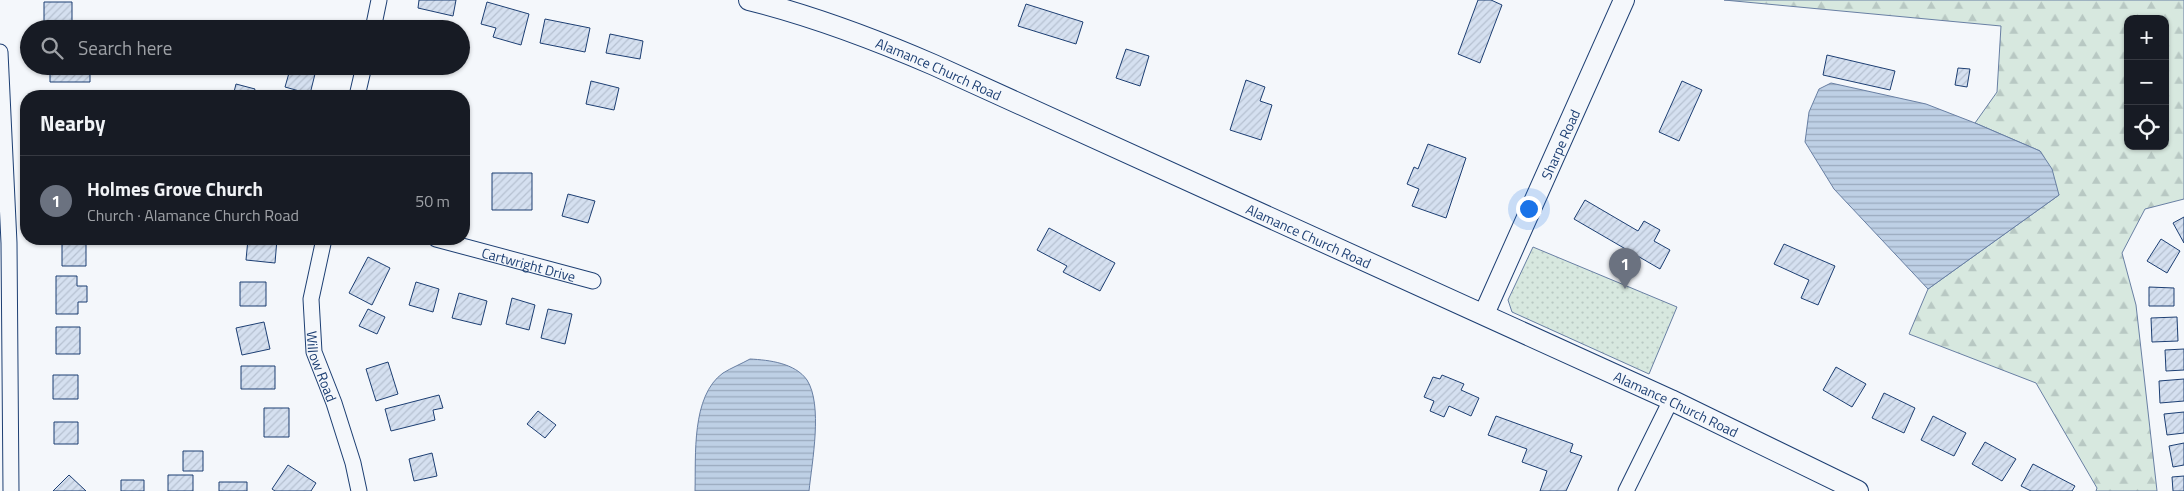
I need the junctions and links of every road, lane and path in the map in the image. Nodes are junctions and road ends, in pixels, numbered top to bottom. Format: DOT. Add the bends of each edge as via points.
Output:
graph roads {
  1 [pos="380,0"];
  2 [pos="749,0"];
  3 [pos="1624,0"];
  4 [pos="375,20"];
  5 [pos="0,52"];
  6 [pos="362,75"];
  7 [pos="358,90"];
  8 [pos="5,243"];
  9 [pos="323,245"];
  10 [pos="458,245"];
  11 [pos="593,281"];
  12 [pos="1484,314"];
  13 [pos="1671,400"];
  14 [pos="11,491"];
  15 [pos="359,491"];
  16 [pos="1626,491"];
  17 [pos="1858,491"];
  1 -- 4 [label="street"];
  2 -- 12 [label="main road, Alamance Church Road" via="873,38"];
  3 -- 12 [label="main road, Sharpe Road"];
  5 -- 8 [label="street"];
  6 -- 7 [label="street"];
  8 -- 14 [label="street"];
  9 -- 15 [label="street, Willow Road" via="312,299 314,352 334,403"];
  10 -- 11 [label="street, Cartwright Drive"];
  12 -- 13 [label="main road, Alamance Church Road"];
  13 -- 16 [label="street"];
  13 -- 17 [label="main road, Alamance Church Road"];
}
